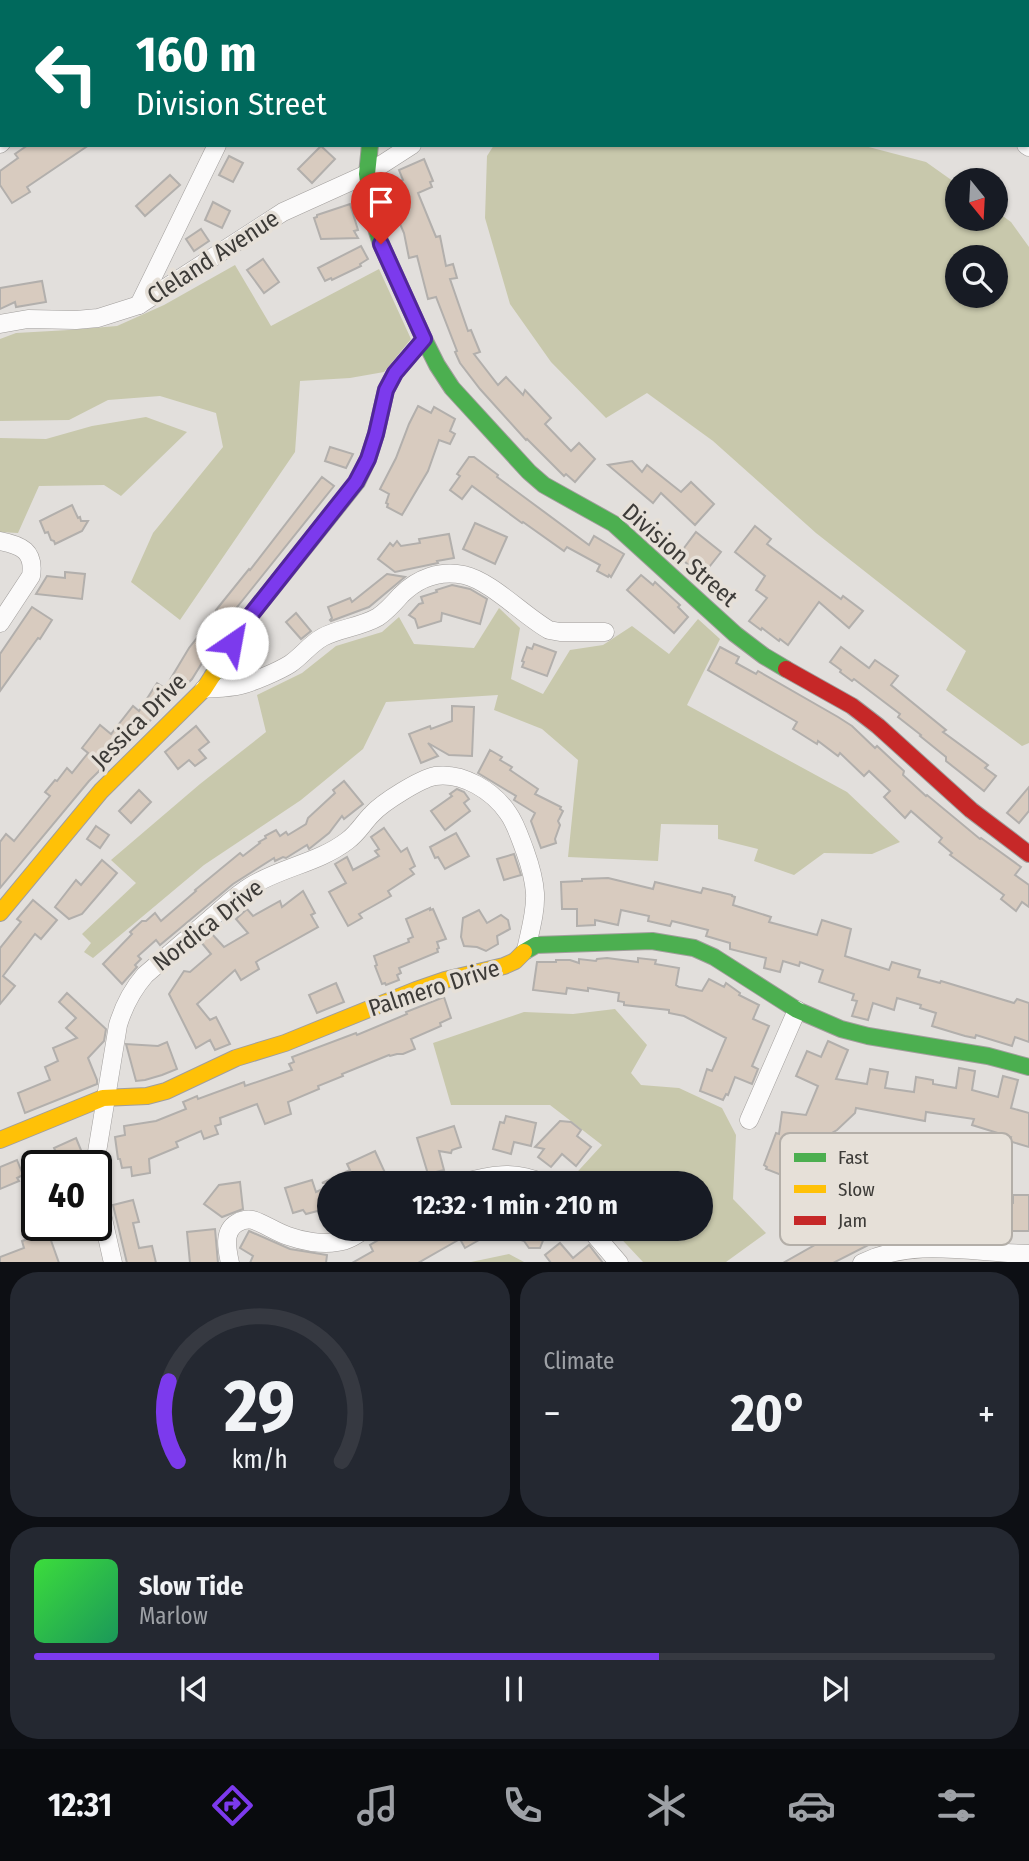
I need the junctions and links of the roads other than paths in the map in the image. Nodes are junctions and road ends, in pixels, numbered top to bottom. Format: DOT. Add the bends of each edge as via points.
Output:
graph roads {
  1 [pos="216,147"];
  2 [pos="370,147"];
  3 [pos="409,147"];
  4 [pos="367,174"];
  5 [pos="139,305"];
  6 [pos="0,324"];
  7 [pos="424,339"];
  8 [pos="0,541"];
  9 [pos="0,623"];
  10 [pos="605,632"];
  11 [pos="204,689"];
  12 [pos="1029,854"];
  13 [pos="0,913"];
  14 [pos="526,950"];
  15 [pos="797,1010"];
  16 [pos="1029,1066"];
  17 [pos="106,1098"];
  18 [pos="748,1120"];
  19 [pos="0,1140"];
  20 [pos="342,1241"];
  21 [pos="600,1241"];
  22 [pos="1029,1254"];
  23 [pos="113,1262"];
  24 [pos="230,1262"];
  25 [pos="619,1262"];
  26 [pos="862,1262"];
  1 -- 5 [label="street"];
  2 -- 4 [label="street, Division Street"];
  3 -- 4 [label="street, Cleland Avenue"];
  4 -- 5 [label="street, Cleland Avenue" via="283,212"];
  4 -- 7 [label="street, Division Street" via="381,244"];
  5 -- 6 [label="street, Cleland Avenue" via="99,318"];
  7 -- 11 [label="street, Jessica Drive" via="386,390 368,459 356,482 246,621"];
  7 -- 12 [label="street, Division Street" via="452,388 528,472 614,524 735,634 764,656 852,706"];
  8 -- 9 [label="street" via="24,549 32,567 31,576"];
  10 -- 11 [label="street" via="549,630 481,581 458,574 434,575 410,587 377,617 320,639 284,667 242,685"];
  11 -- 13 [label="street, Jessica Drive" via="101,791"];
  14 -- 15 [label="street, Palmero Drive" via="536,945 652,941 694,948"];
  14 -- 17 [label="street, Palmero Drive" via="504,966 416,990 236,1058 166,1091"];
  14 -- 17 [label="street, Nordica Drive" via="535,891 517,827 508,812 466,780 450,776 423,780 375,810 359,831 328,853 270,877 233,899 145,975 124,1006"];
  15 -- 16 [label="street, Palmero Drive" via="867,1036"];
  15 -- 18 [label="street"];
  17 -- 19 [label="street, Palmero Drive"];
  17 -- 23 [label="street, Nordica Drive" via="96,1177"];
  20 -- 24 [label="street" via="292,1238 244,1220 228,1232"];
  21 -- 25 [label="street"];
  22 -- 26 [label="street" via="913,1248"];
}
